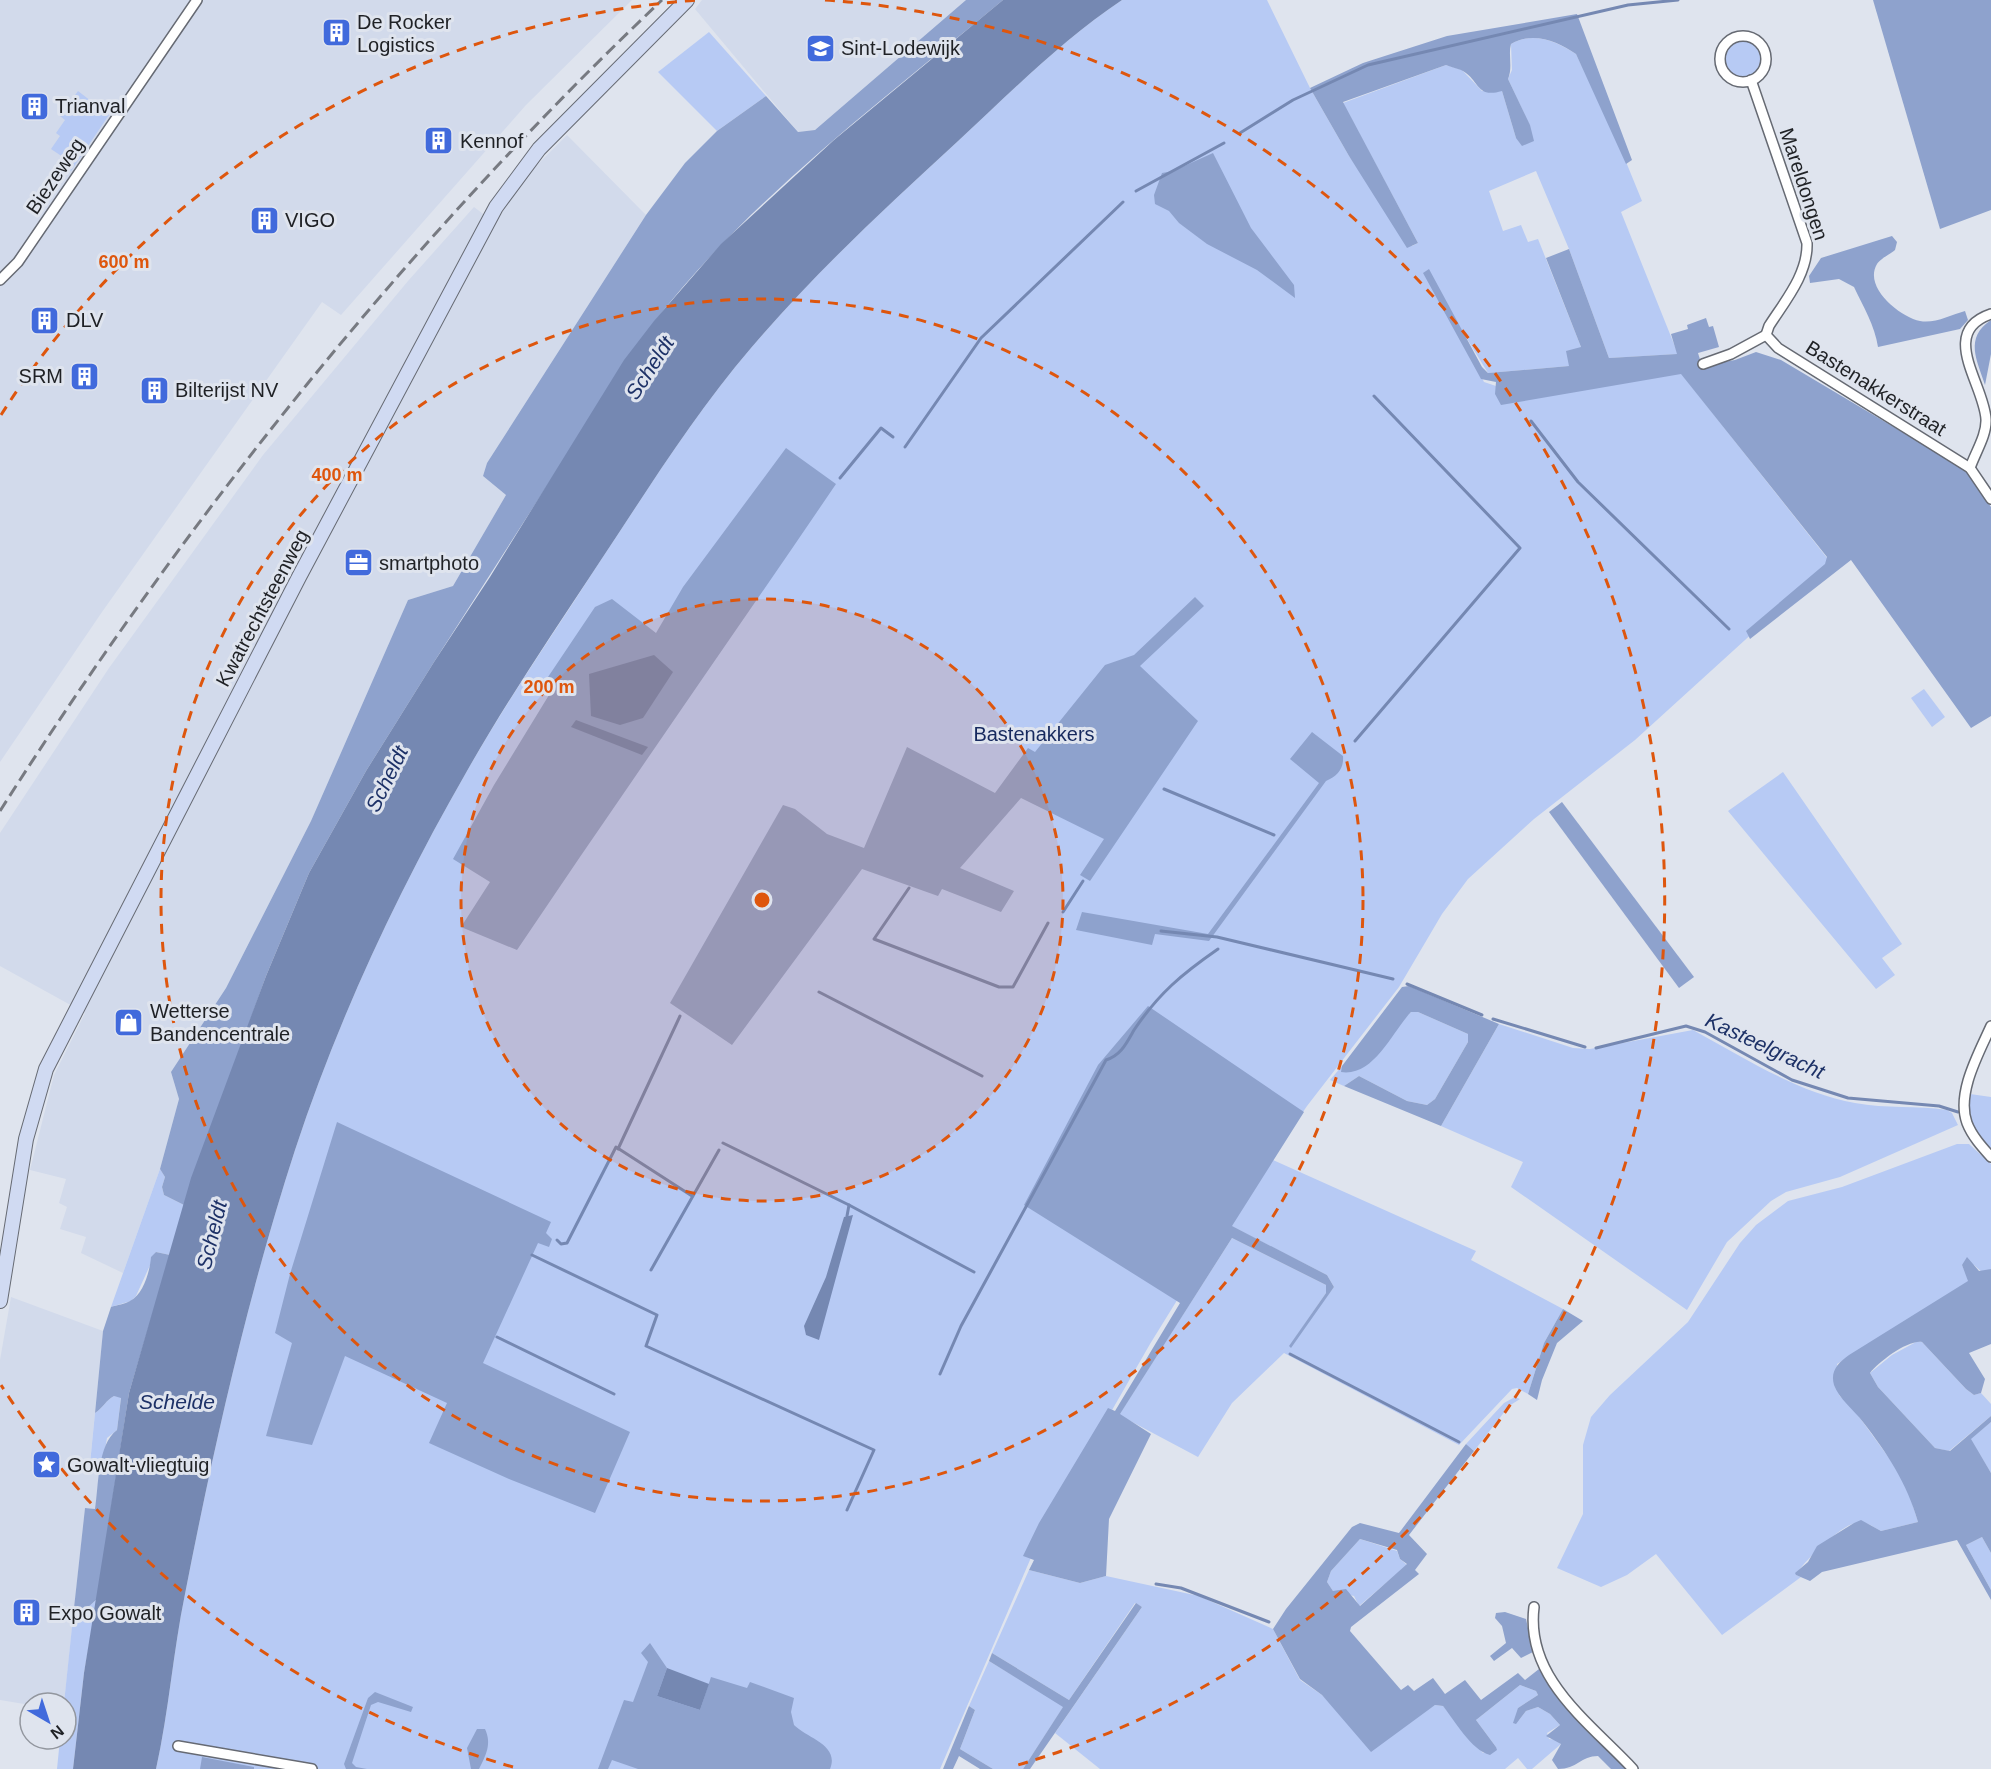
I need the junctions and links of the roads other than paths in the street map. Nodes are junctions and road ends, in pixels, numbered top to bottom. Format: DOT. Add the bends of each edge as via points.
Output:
graph roads {
  1 [pos="197,0"];
  2 [pos="687,0"];
  3 [pos="1751,80"];
  4 [pos="0,280"];
  5 [pos="1991,314"];
  6 [pos="1768,331"];
  7 [pos="1703,364"];
  8 [pos="1970,468"];
  9 [pos="1991,499"];
  10 [pos="1991,1026"];
  11 [pos="1991,1157"];
  12 [pos="0,1301"];
  13 [pos="1534,1606"];
  14 [pos="178,1746"];
  15 [pos="312,1769"];
  16 [pos="1633,1769"];
  1 -- 4 [label="street, Biezeweg" via="18,262"];
  2 -- 12 [label="street, Kwatrechtsteenweg" via="519,174 496,207 411,365 45,1069 26,1138"];
  3 -- 3 [label="street" via="1764,69 1765,52 1753,38 1738,36 1722,49 1720,61 1732,79"];
  3 -- 6 [label="street, Mareldongen" via="1807,243 1808,259 1802,273"];
  5 -- 8 [label="street" via="1974,323 1966,335 1966,352 1986,417"];
  6 -- 7 [label="street" via="1731,354"];
  6 -- 8 [label="street, Bastenakkerstraat" via="1778,348"];
  8 -- 9 [label="street"];
  10 -- 11 [label="street" via="1972,1072 1964,1109 1971,1132"];
  13 -- 16 [label="street" via="1531,1627 1544,1670 1558,1691"];
  14 -- 15 [label="street"];
}
